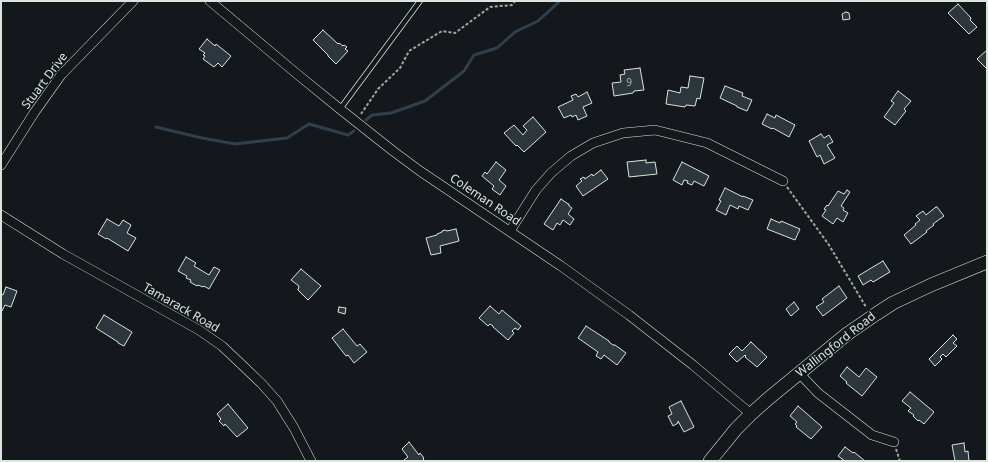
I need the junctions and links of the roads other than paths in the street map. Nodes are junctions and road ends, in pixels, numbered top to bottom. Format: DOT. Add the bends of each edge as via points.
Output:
graph roads {
  1 [pos="133,1"];
  2 [pos="210,1"];
  3 [pos="420,1"];
  4 [pos="340,109"];
  5 [pos="1,165"];
  6 [pos="783,181"];
  7 [pos="1,215"];
  8 [pos="510,231"];
  9 [pos="987,262"];
  10 [pos="799,373"];
  11 [pos="751,414"];
  12 [pos="894,442"];
  13 [pos="311,461"];
  14 [pos="710,461"];
  1 -- 5 [label="street, Stuart Drive" via="61,75"];
  2 -- 4 [label="street, Coleman Road"];
  3 -- 4 [label="lane"];
  4 -- 8 [label="street, Coleman Road" via="420,171"];
  6 -- 8 [label="street" via="707,143 655,130 623,133 593,143 571,156 551,173 536,190"];
  7 -- 13 [label="street, Tamarack Road" via="222,346 276,401"];
  8 -- 11 [label="street, Coleman Road" via="582,280 658,337"];
  9 -- 10 [label="street, Wallingford Road" via="893,304 847,334"];
  10 -- 11 [label="street, Wallingford Road"];
  10 -- 12 [label="street" via="818,393 872,435"];
  11 -- 14 [label="street, Wallingford Road"];
}
